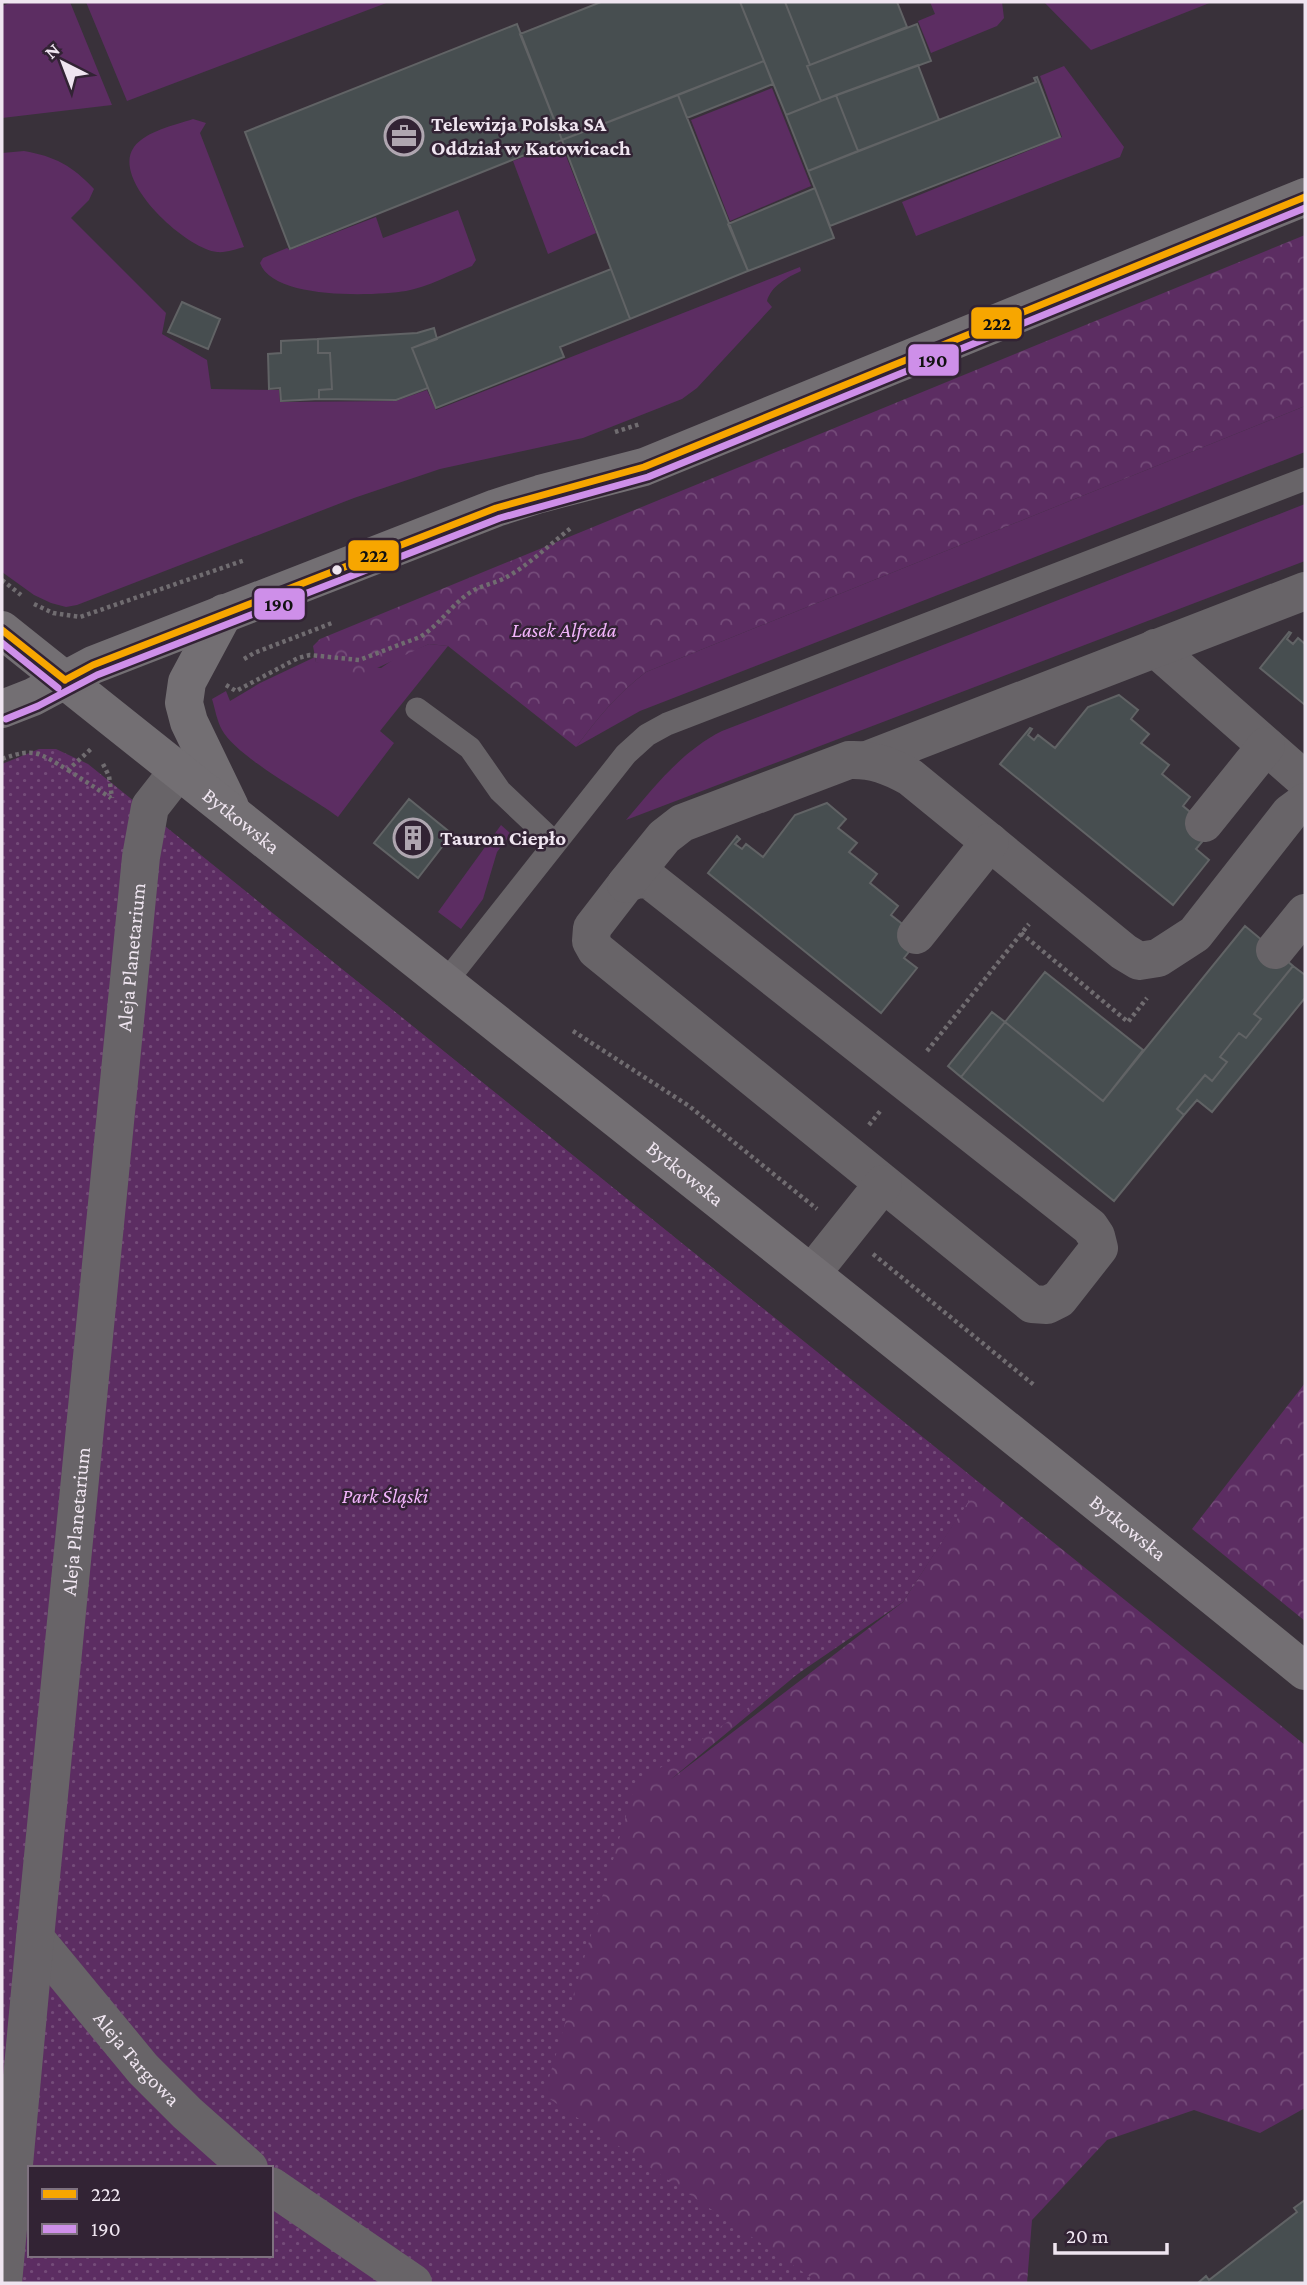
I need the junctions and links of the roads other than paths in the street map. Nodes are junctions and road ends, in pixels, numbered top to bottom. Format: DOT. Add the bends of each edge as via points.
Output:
graph roads {
  1 [pos="1305,197"];
  2 [pos="1305,479"];
  3 [pos="1305,591"];
  4 [pos="224,613"];
  5 [pos="2,629"];
  6 [pos="1155,648"];
  7 [pos="65,680"];
  8 [pos="2,709"];
  9 [pos="417,709"];
  10 [pos="1266,746"];
  11 [pos="867,760"];
  12 [pos="178,771"];
  13 [pos="1305,780"];
  14 [pos="1305,802"];
  15 [pos="234,815"];
  16 [pos="1204,823"];
  17 [pos="990,842"];
  18 [pos="555,843"];
  19 [pos="626,884"];
  20 [pos="1305,913"];
  21 [pos="916,935"];
  22 [pos="1275,950"];
  23 [pos="444,984"];
  24 [pos="883,1184"];
  25 [pos="812,1273"];
  26 [pos="1305,1671"];
  27 [pos="35,1938"];
  28 [pos="247,2166"];
  29 [pos="273,2187"];
  30 [pos="3,2283"];
  31 [pos="414,2283"];
  1 -- 4 [label="street" via="644,467 496,508"];
  2 -- 18 [label="lane" via="667,724 626,754"];
  3 -- 6 [label="street"];
  4 -- 7 [label="street"];
  4 -- 15 [label="street" via="187,681 184,703"];
  5 -- 7 [label="street, Bytkowska"];
  6 -- 10 [label="street"];
  6 -- 11 [label="street"];
  7 -- 8 [label="street"];
  7 -- 12 [label="street, Bytkowska"];
  9 -- 18 [label="lane" via="470,748 500,791"];
  10 -- 13 [label="street"];
  10 -- 16 [label="street"];
  11 -- 17 [label="street" via="910,777"];
  11 -- 19 [label="street" via="849,760 682,823 664,837"];
  12 -- 15 [label="street, Bytkowska"];
  12 -- 27 [label="street, Aleja Planetarium" via="150,807 141,857"];
  14 -- 17 [label="street" via="1290,813 1195,934 1158,958 1139,961"];
  15 -- 23 [label="street, Bytkowska"];
  17 -- 21 [label="street"];
  18 -- 23 [label="lane"];
  19 -- 24 [label="street" via="592,928 596,950"];
  19 -- 24 [label="street" via="650,880 1090,1227 1099,1248 1059,1299 1047,1305 1032,1304"];
  20 -- 22 [label="street"];
  23 -- 25 [label="street, Bytkowska"];
  24 -- 25 [label="street"];
  25 -- 26 [label="street, Bytkowska"];
  27 -- 28 [label="street, Aleja Targowa" via="143,2069"];
  27 -- 30 [label="street, Aleja Planetarium"];
  29 -- 31 [label="street"];
}
